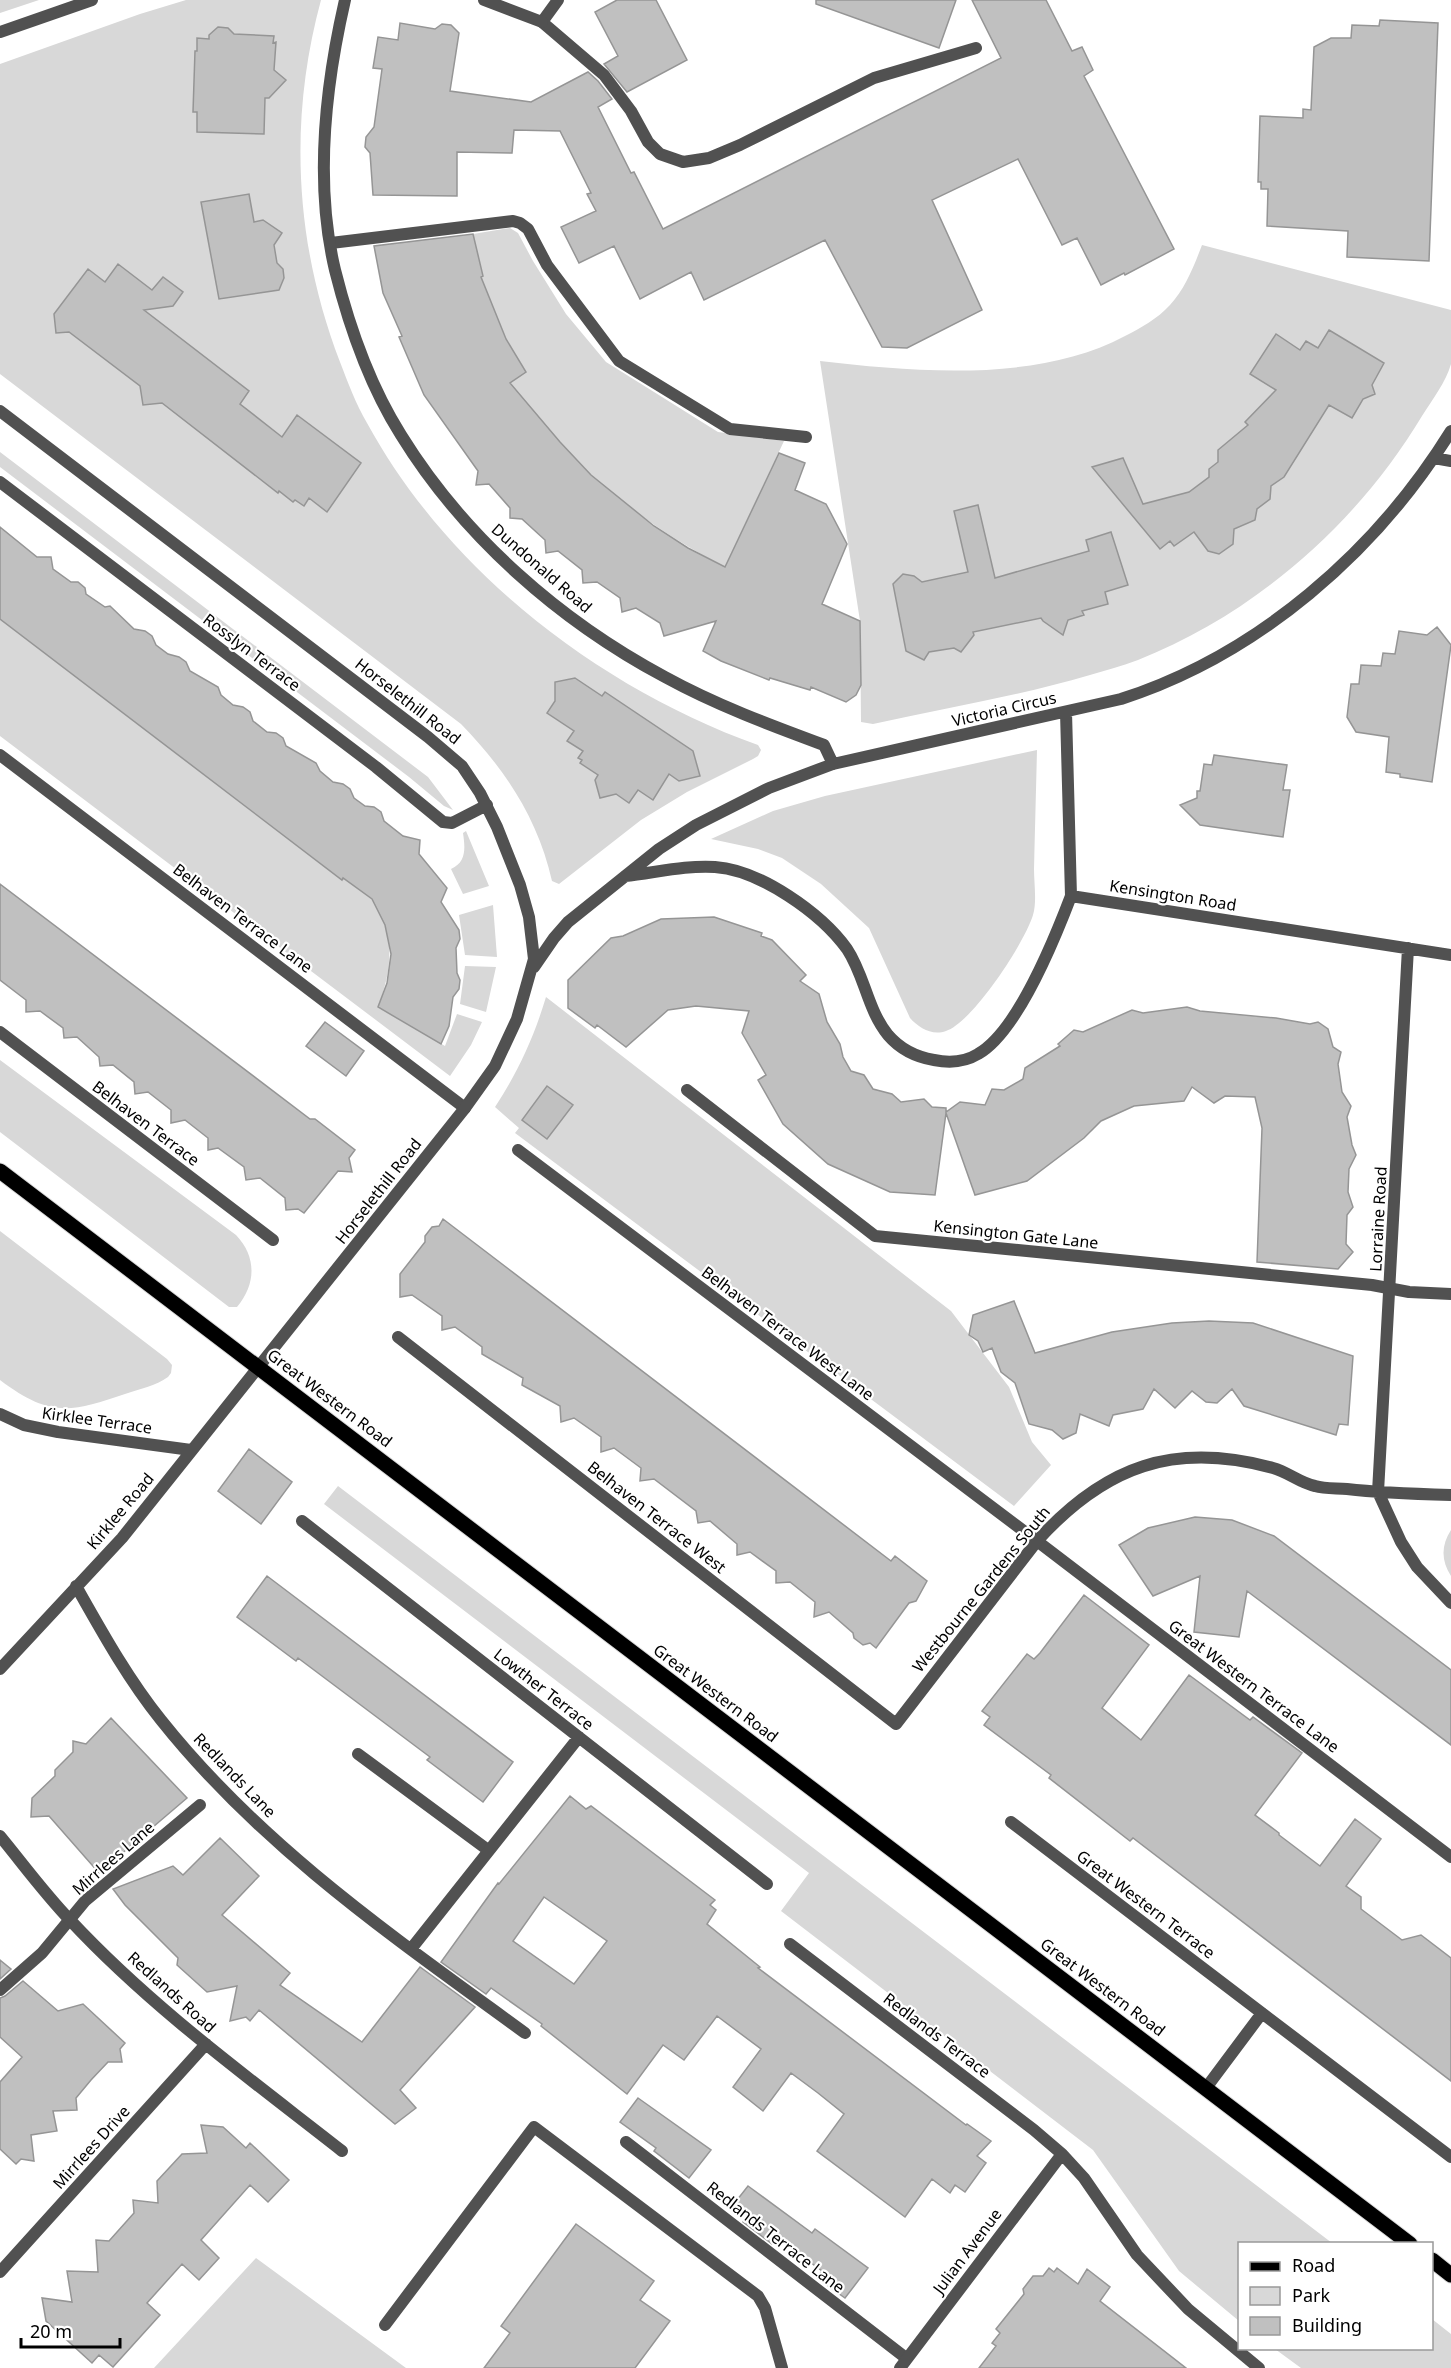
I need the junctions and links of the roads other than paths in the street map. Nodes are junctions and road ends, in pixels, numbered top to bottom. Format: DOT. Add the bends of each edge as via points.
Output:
graph roads {
  1 [pos="92,0"];
  2 [pos="345,0"];
  3 [pos="484,0"];
  4 [pos="558,0"];
  5 [pos="542,22"];
  6 [pos="0,32"];
  7 [pos="976,48"];
  8 [pos="331,243"];
  9 [pos="0,411"];
  10 [pos="1451,431"];
  11 [pos="806,437"];
  12 [pos="1434,458"];
  13 [pos="1451,461"];
  14 [pos="0,482"];
  15 [pos="1066,712"];
  16 [pos="0,755"];
  17 [pos="833,764"];
  18 [pos="487,805"];
  19 [pos="624,876"];
  20 [pos="1071,896"];
  21 [pos="1408,948"];
  22 [pos="1451,955"];
  23 [pos="532,970"];
  24 [pos="0,1032"];
  25 [pos="687,1090"];
  26 [pos="465,1108"];
  27 [pos="518,1150"];
  28 [pos="0,1171"];
  29 [pos="273,1240"];
  30 [pos="1390,1288"];
  31 [pos="1451,1294"];
  32 [pos="398,1337"];
  33 [pos="260,1368"];
  34 [pos="0,1414"];
  35 [pos="191,1450"];
  36 [pos="1378,1492"];
  37 [pos="1451,1495"];
  38 [pos="302,1521"];
  39 [pos="1037,1541"];
  40 [pos="76,1586"];
  41 [pos="1451,1603"];
  42 [pos="0,1669"];
  43 [pos="896,1724"];
  44 [pos="579,1737"];
  45 [pos="358,1754"];
  46 [pos="200,1805"];
  47 [pos="1011,1822"];
  48 [pos="0,1836"];
  49 [pos="488,1850"];
  50 [pos="1451,1857"];
  51 [pos="766,1884"];
  52 [pos="70,1920"];
  53 [pos="790,1944"];
  54 [pos="411,1949"];
  55 [pos="0,1990"];
  56 [pos="1262,2013"];
  57 [pos="525,2033"];
  58 [pos="206,2044"];
  59 [pos="1206,2088"];
  60 [pos="626,2142"];
  61 [pos="342,2151"];
  62 [pos="1062,2154"];
  63 [pos="1451,2157"];
  64 [pos="1407,2242"];
  65 [pos="1433,2262"];
  66 [pos="0,2272"];
  67 [pos="1451,2275"];
  68 [pos="385,2325"];
  69 [pos="903,2363"];
  70 [pos="782,2368"];
  71 [pos="1259,2368"];
  1 -- 6 [label="street"];
  2 -- 8 [label="street, Dundonald Road" via="331,70 325,131 325,188"];
  3 -- 5 [label="street"];
  4 -- 5 [label="street"];
  5 -- 7 [label="street" via="604,75 660,154 683,162 709,158 740,145 874,78"];
  8 -- 11 [label="street" via="520,223 531,233 564,290 619,361 730,429"];
  8 -- 17 [label="street, Dundonald Road" via="352,326 382,399 423,469 477,534 537,590 608,643 712,701 824,745"];
  9 -- 18 [label="street, Horselethill Road" via="441,747 462,766"];
  10 -- 12 [label="street, Victoria Circus"];
  12 -- 13 [label="street"];
  12 -- 15 [label="street, Victoria Circus" via="1366,543 1299,602 1260,630 1156,687"];
  14 -- 18 [label="street, Rosslyn Terrace" via="443,822 452,823"];
  15 -- 17 [label="street, Victoria Circus"];
  15 -- 20 [label="street"];
  16 -- 26 [label="street, Belhaven Terrace Lane"];
  17 -- 19 [label="street, Victoria Circus" via="769,788 714,816 659,849"];
  18 -- 23 [label="street, Horselethill Road" via="529,917"];
  19 -- 20 [label="street" via="717,867 780,891 830,929 847,950 861,974 872,1009 888,1035 920,1058 943,1062 962,1061 979,1054 1006,1026 1049,951"];
  19 -- 23 [label="street, Victoria Circus" via="568,922"];
  20 -- 21 [label="street, Kensington Road"];
  21 -- 22 [label="street, Kensington Road"];
  21 -- 30 [label="street, Lorraine Road"];
  23 -- 26 [label="street, Horselethill Road" via="517,1019 495,1066"];
  24 -- 29 [label="street, Belhaven Terrace"];
  25 -- 30 [label="street, Kensington Gate Lane" via="875,1236"];
  26 -- 33 [label="street, Horselethill Road"];
  27 -- 39 [label="street, Belhaven Terrace West Lane"];
  28 -- 33 [label="main road, Great Western Road"];
  30 -- 31 [label="street, Kensington Gate Lane"];
  30 -- 36 [label="street, Lorraine Road"];
  32 -- 43 [label="street, Belhaven Terrace West"];
  33 -- 35 [label="street, Kirklee Road"];
  33 -- 59 [label="main road, Great Western Road"];
  34 -- 35 [label="street, Kirklee Terrace" via="24,1425 58,1432"];
  35 -- 40 [label="street, Kirklee Road" via="122,1538"];
  36 -- 37 [label="street, Westbourne Gardens South"];
  36 -- 39 [label="street, Westbourne Gardens South" via="1315,1486 1275,1469 1232,1460 1159,1460 1104,1483 1062,1514"];
  36 -- 41 [label="street" via="1417,1567"];
  38 -- 44 [label="street, Lowther Terrace"];
  39 -- 43 [label="street, Westbourne Gardens South"];
  39 -- 50 [label="street, Great Western Terrace Lane"];
  40 -- 42 [label="street, Kirklee Road"];
  40 -- 54 [label="street, Redlands Lane" via="116,1656 160,1719 216,1784 288,1854"];
  44 -- 49 [label="street"];
  44 -- 51 [label="street, Lowther Terrace"];
  45 -- 49 [label="street"];
  46 -- 52 [label="street, Mirrlees Lane" via="85,1901"];
  47 -- 56 [label="street, Great Western Terrace"];
  48 -- 52 [label="street, Redlands Road"];
  49 -- 54 [label="street"];
  52 -- 55 [label="street, Mirrlees Lane" via="42,1953"];
  52 -- 58 [label="street, Redlands Road"];
  53 -- 62 [label="street, Redlands Terrace"];
  54 -- 57 [label="street, Redlands Lane"];
  56 -- 59 [label="street"];
  56 -- 63 [label="street, Great Western Terrace"];
  58 -- 61 [label="street, Redlands Road"];
  58 -- 66 [label="street, Mirrlees Drive"];
  59 -- 64 [label="main road, Great Western Road"];
  60 -- 69 [label="street, Redlands Terrace Lane"];
  62 -- 69 [label="street, Julian Avenue"];
  62 -- 71 [label="street, Redlands Terrace" via="1084,2178 1137,2255 1188,2310"];
  65 -- 67 [label="main road"];
  68 -- 70 [label="street" via="534,2127 758,2296"];
}
